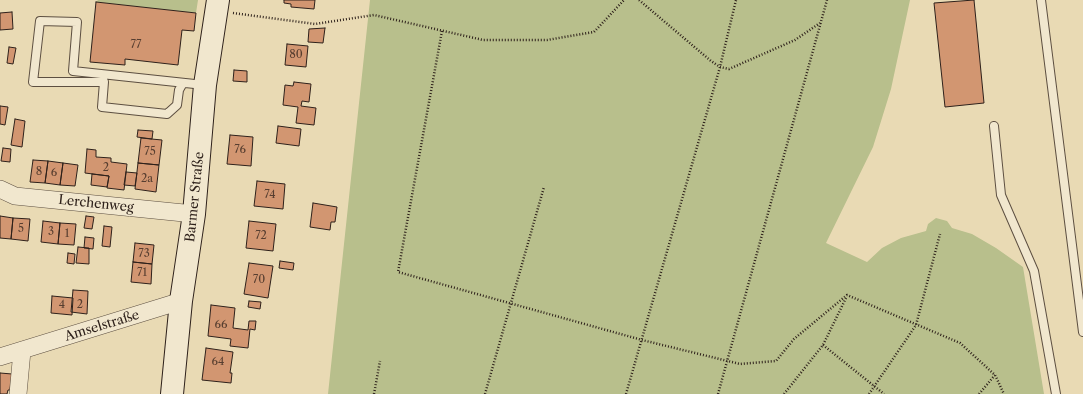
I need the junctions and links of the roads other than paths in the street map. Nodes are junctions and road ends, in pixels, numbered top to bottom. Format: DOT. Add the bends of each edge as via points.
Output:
graph roads {
  1 [pos="1041,0"];
  2 [pos="217,6"];
  3 [pos="105,78"];
  4 [pos="183,83"];
  5 [pos="205,85"];
  6 [pos="994,126"];
  7 [pos="0,189"];
  8 [pos="194,214"];
  9 [pos="182,301"];
  10 [pos="1083,332"];
  11 [pos="22,350"];
  12 [pos="0,357"];
  13 [pos="18,394"];
  14 [pos="172,394"];
  15 [pos="1056,394"];
  1 -- 10 [label="lane"];
  2 -- 5 [label="main road, Barmer Straße"];
  3 -- 3 [label="lane" via="73,70 77,22 40,21 33,82"];
  3 -- 4 [label="lane"];
  3 -- 4 [label="lane" via="102,107 167,114 177,105 179,90"];
  4 -- 5 [label="lane"];
  5 -- 8 [label="main road, Barmer Straße"];
  6 -- 15 [label="lane" via="1001,195 1034,271"];
  7 -- 8 [label="street, Lerchenweg" via="15,196"];
  8 -- 9 [label="main road, Barmer Straße"];
  9 -- 11 [label="street, Amselstraße"];
  9 -- 14 [label="main road, Barmer Straße"];
  11 -- 12 [label="street, Amselstraße"];
  11 -- 13 [label="street"];
}
